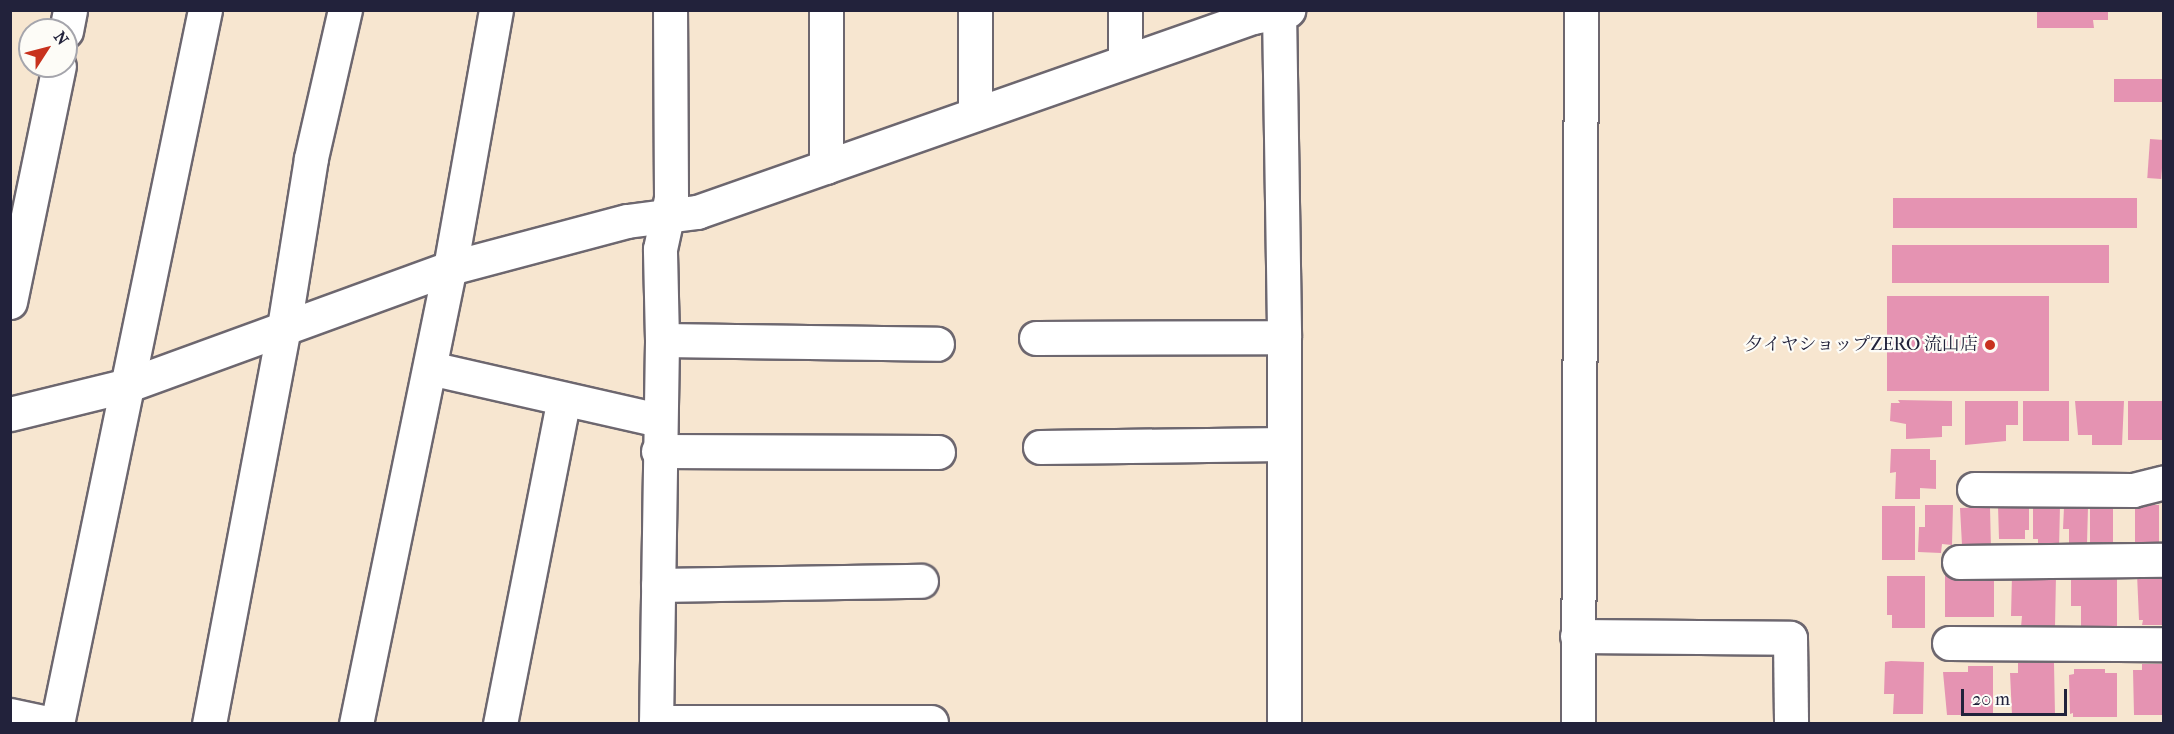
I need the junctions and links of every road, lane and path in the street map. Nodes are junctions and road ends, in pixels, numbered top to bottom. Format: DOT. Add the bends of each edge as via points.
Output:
graph roads {
  1 [pos="205,10"];
  2 [pos="345,10"];
  3 [pos="496,10"];
  4 [pos="670,10"];
  5 [pos="826,10"];
  6 [pos="975,10"];
  7 [pos="1125,10"];
  8 [pos="1581,10"];
  9 [pos="1282,11"];
  10 [pos="1125,60"];
  11 [pos="57,78"];
  12 [pos="975,114"];
  13 [pos="826,167"];
  14 [pos="668,215"];
  15 [pos="450,268"];
  16 [pos="10,302"];
  17 [pos="284,327"];
  18 [pos="1284,337"];
  19 [pos="1036,338"];
  20 [pos="662,340"];
  21 [pos="936,344"];
  22 [pos="430,368"];
  23 [pos="128,385"];
  24 [pos="564,399"];
  25 [pos="10,414"];
  26 [pos="658,436"];
  27 [pos="1284,444"];
  28 [pos="1040,447"];
  29 [pos="938,452"];
  30 [pos="2163,482"];
  31 [pos="1974,489"];
  32 [pos="2163,560"];
  33 [pos="1959,561"];
  34 [pos="921,581"];
  35 [pos="658,585"];
  36 [pos="1577,636"];
  37 [pos="1949,643"];
  38 [pos="2163,644"];
  39 [pos="10,715"];
  40 [pos="931,722"];
  41 [pos="51,723"];
  42 [pos="57,723"];
  43 [pos="209,723"];
  44 [pos="356,723"];
  45 [pos="500,723"];
  46 [pos="656,723"];
  47 [pos="1284,723"];
  48 [pos="1578,723"];
  49 [pos="1791,723"];
  1 -- 23 [label="street"];
  2 -- 17 [label="street" via="311,158"];
  3 -- 15 [label="street"];
  4 -- 14 [label="street"];
  5 -- 13 [label="street"];
  6 -- 12 [label="street"];
  7 -- 10 [label="street"];
  8 -- 36 [label="street"];
  9 -- 10 [label="street" via="1253,16"];
  9 -- 18 [label="street"];
  10 -- 12 [label="street"];
  11 -- 16 [label="street"];
  12 -- 13 [label="street"];
  13 -- 14 [label="street" via="697,213"];
  14 -- 15 [label="street" via="627,221"];
  14 -- 20 [label="street" via="660,249"];
  15 -- 17 [label="street"];
  15 -- 22 [label="street"];
  17 -- 23 [label="street"];
  17 -- 43 [label="street"];
  18 -- 19 [label="street"];
  18 -- 27 [label="street"];
  20 -- 21 [label="street"];
  20 -- 26 [label="street"];
  22 -- 24 [label="street"];
  22 -- 44 [label="street"];
  23 -- 25 [label="street"];
  23 -- 42 [label="street"];
  24 -- 26 [label="street"];
  24 -- 45 [label="street"];
  26 -- 29 [label="street"];
  26 -- 35 [label="street"];
  27 -- 28 [label="street"];
  27 -- 47 [label="street"];
  30 -- 31 [label="street" via="2133,490"];
  32 -- 33 [label="street"];
  34 -- 35 [label="street"];
  35 -- 46 [label="street"];
  36 -- 48 [label="street"];
  36 -- 49 [label="street" via="1791,638"];
  37 -- 38 [label="street"];
  39 -- 41 [label="street"];
  40 -- 46 [label="street"];
}
